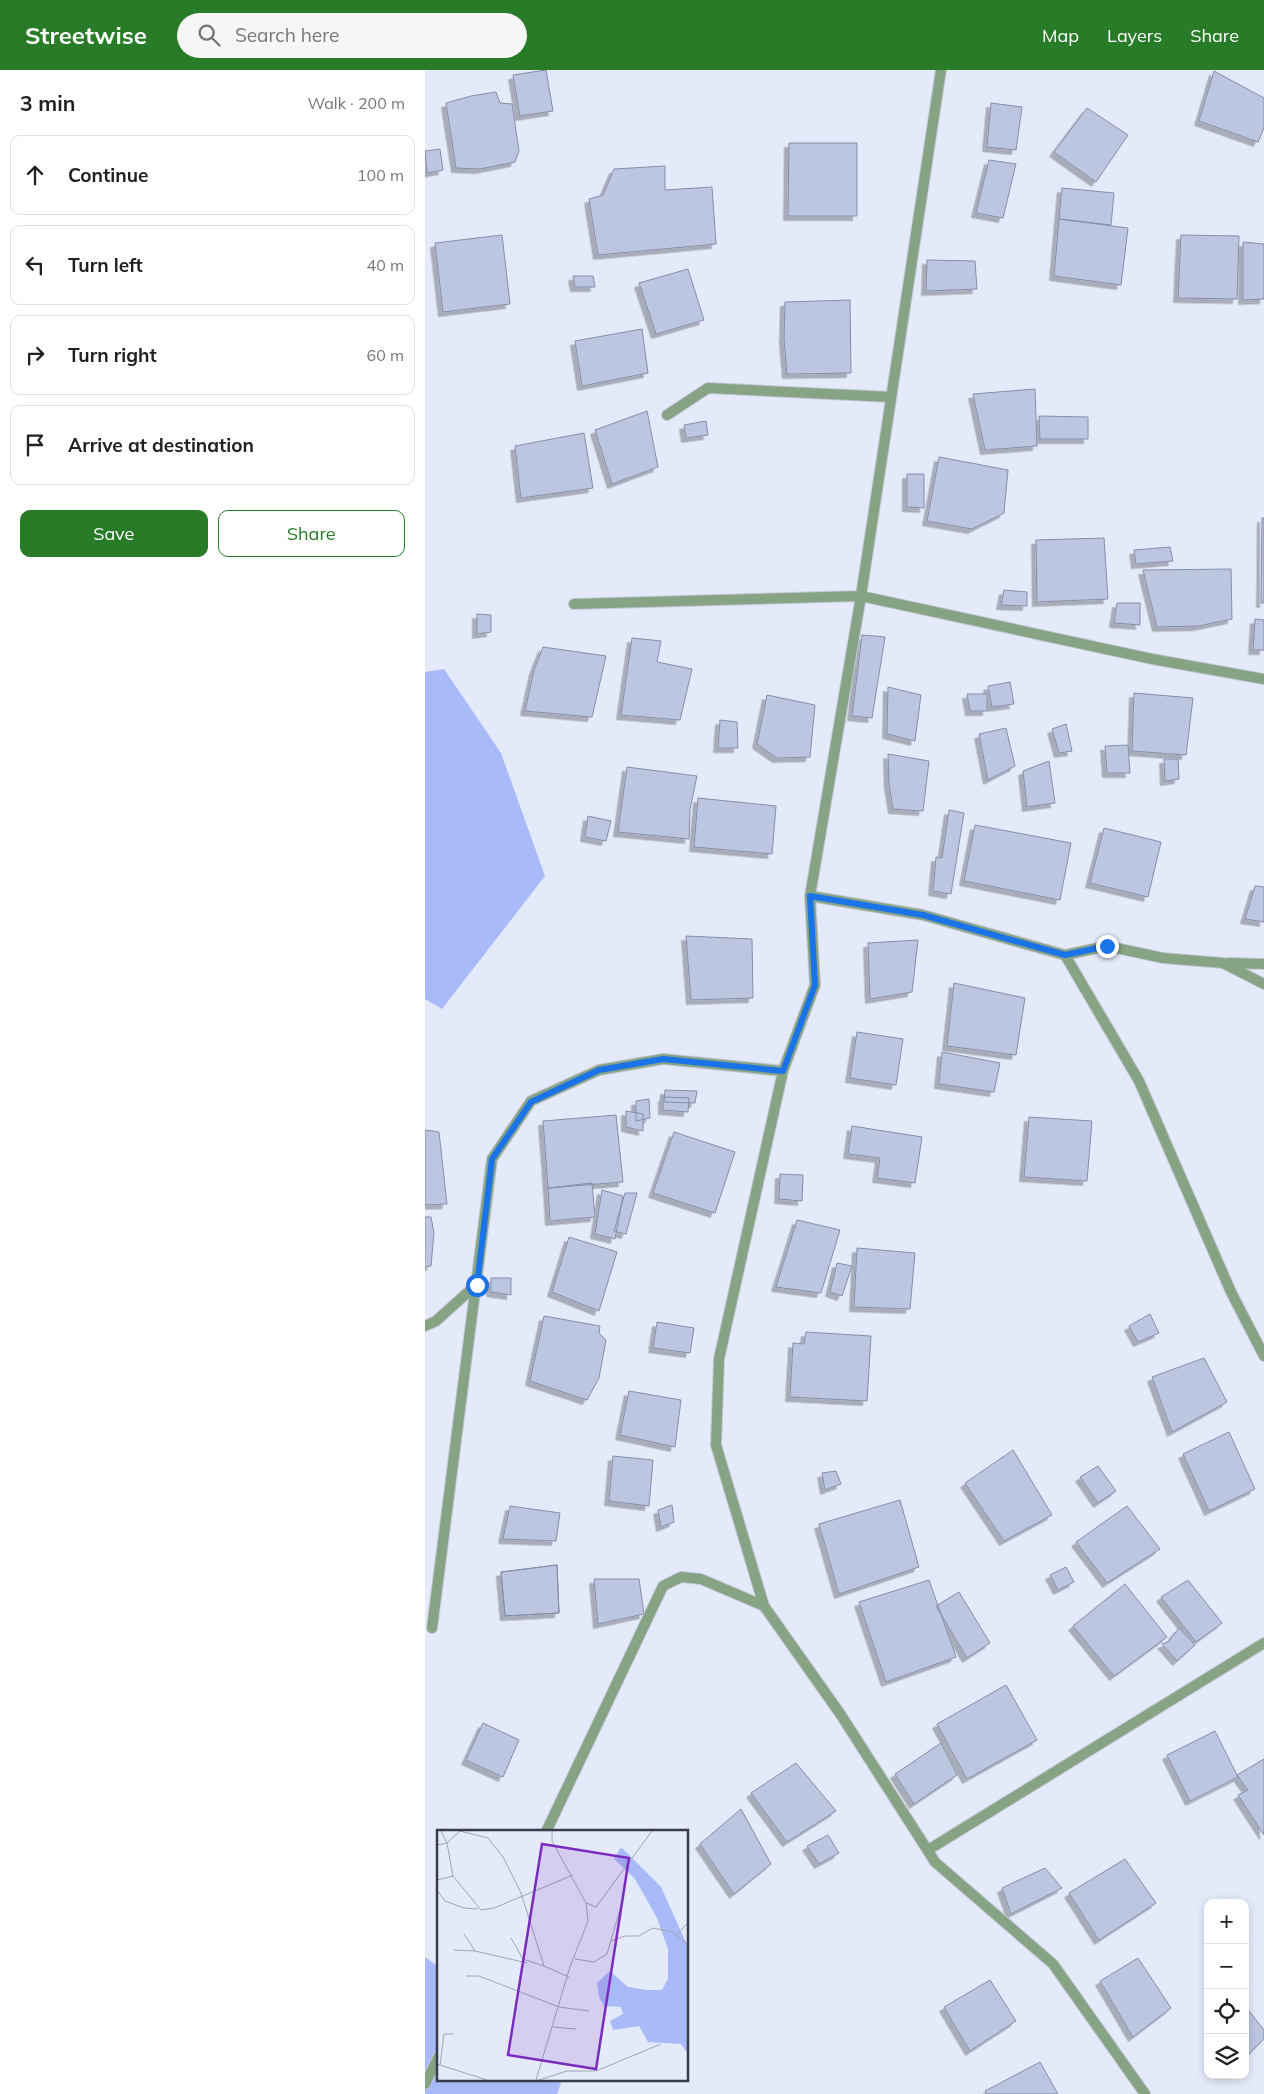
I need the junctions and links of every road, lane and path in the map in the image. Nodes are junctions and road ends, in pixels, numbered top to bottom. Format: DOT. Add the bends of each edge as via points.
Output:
graph roads {
  1 [pos="941,70"];
  2 [pos="891,397"];
  3 [pos="667,415"];
  4 [pos="861,596"];
  5 [pos="574,604"];
  6 [pos="1264,680"];
  7 [pos="810,896"];
  8 [pos="1065,955"];
  9 [pos="1223,963"];
  10 [pos="1264,964"];
  11 [pos="1264,984"];
  12 [pos="783,1071"];
  13 [pos="477,1285"];
  14 [pos="425,1326"];
  15 [pos="1264,1356"];
  16 [pos="763,1606"];
  17 [pos="432,1628"];
  18 [pos="1264,1644"];
  19 [pos="547,1830"];
  20 [pos="928,1850"];
  21 [pos="437,2060"];
  22 [pos="425,2084"];
  23 [pos="1145,2094"];
  1 -- 2 [label="street"];
  2 -- 3 [label="street" via="708,388"];
  2 -- 4 [label="street"];
  4 -- 5 [label="street"];
  4 -- 6 [label="street"];
  4 -- 7 [label="street"];
  7 -- 8 [label="street" via="923,915"];
  7 -- 12 [label="street" via="815,985"];
  8 -- 9 [label="street" via="1107,946 1163,958"];
  8 -- 15 [label="street" via="1139,1081 1231,1292"];
  9 -- 10 [label="street"];
  9 -- 11 [label="street"];
  12 -- 13 [label="street" via="663,1059 599,1070 531,1102 492,1159"];
  12 -- 16 [label="street" via="719,1360 716,1445"];
  13 -- 14 [label="street" via="436,1321"];
  13 -- 17 [label="street"];
  16 -- 19 [label="street" via="701,1579 681,1577 663,1586"];
  16 -- 20 [label="street" via="841,1715"];
  18 -- 20 [label="street"];
  20 -- 23 [label="street" via="935,1862 1053,1964"];
  21 -- 22 [label="street"];
}
